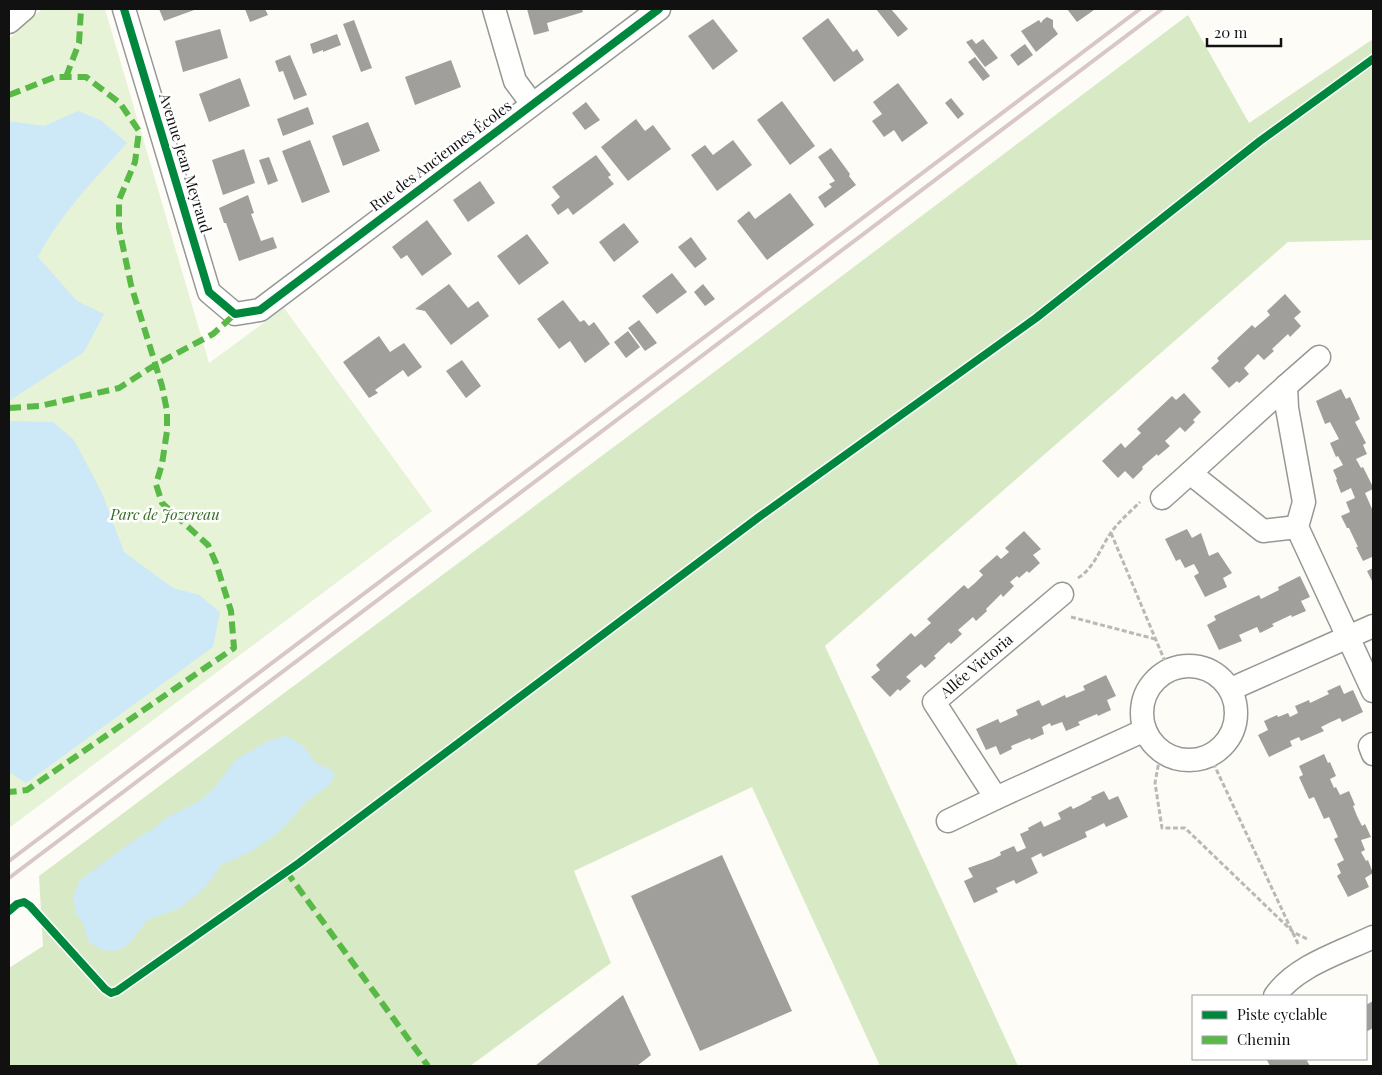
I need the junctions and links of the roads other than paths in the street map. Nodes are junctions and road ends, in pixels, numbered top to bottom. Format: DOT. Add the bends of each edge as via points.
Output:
graph roads {
  1 [pos="24,9"];
  2 [pos="124,9"];
  3 [pos="494,9"];
  4 [pos="659,9"];
  5 [pos="9,22"];
  6 [pos="532,104"];
  7 [pos="235,314"];
  8 [pos="1319,357"];
  9 [pos="1286,386"];
  10 [pos="1190,473"];
  11 [pos="1162,498"];
  12 [pos="1297,527"];
  13 [pos="1062,594"];
  14 [pos="1373,626"];
  15 [pos="1348,636"];
  16 [pos="1231,689"];
  17 [pos="1373,691"];
  18 [pos="1145,730"];
  19 [pos="1373,744"];
  20 [pos="1373,754"];
  21 [pos="996,798"];
  22 [pos="948,822"];
  23 [pos="1373,937"];
  24 [pos="1276,995"];
  1 -- 5 [label="street"];
  2 -- 7 [label="street, Avenue Jean Meyraud" via="209,292"];
  3 -- 6 [label="street" via="515,81"];
  4 -- 6 [label="street, Rue des Anciennes Écoles"];
  6 -- 7 [label="street, Rue des Anciennes Écoles" via="260,310"];
  8 -- 9 [label="street"];
  9 -- 10 [label="street"];
  9 -- 12 [label="street" via="1304,502"];
  10 -- 11 [label="street"];
  10 -- 12 [label="street" via="1263,531"];
  12 -- 15 [label="street"];
  13 -- 21 [label="street, Allée Victoria" via="934,702"];
  14 -- 15 [label="street"];
  15 -- 16 [label="street"];
  15 -- 17 [label="street"];
  16 -- 18 [label="street" via="1207,668 1176,667 1162,674 1144,699 1142,715"];
  16 -- 18 [label="street" via="1237,719 1223,747 1210,756 1180,760 1165,754 1153,744"];
  18 -- 21 [label="street"];
  19 -- 20 [label="street" via="1370,746"];
  21 -- 22 [label="street"];
  23 -- 24 [label="street" via="1308,967"];
}
